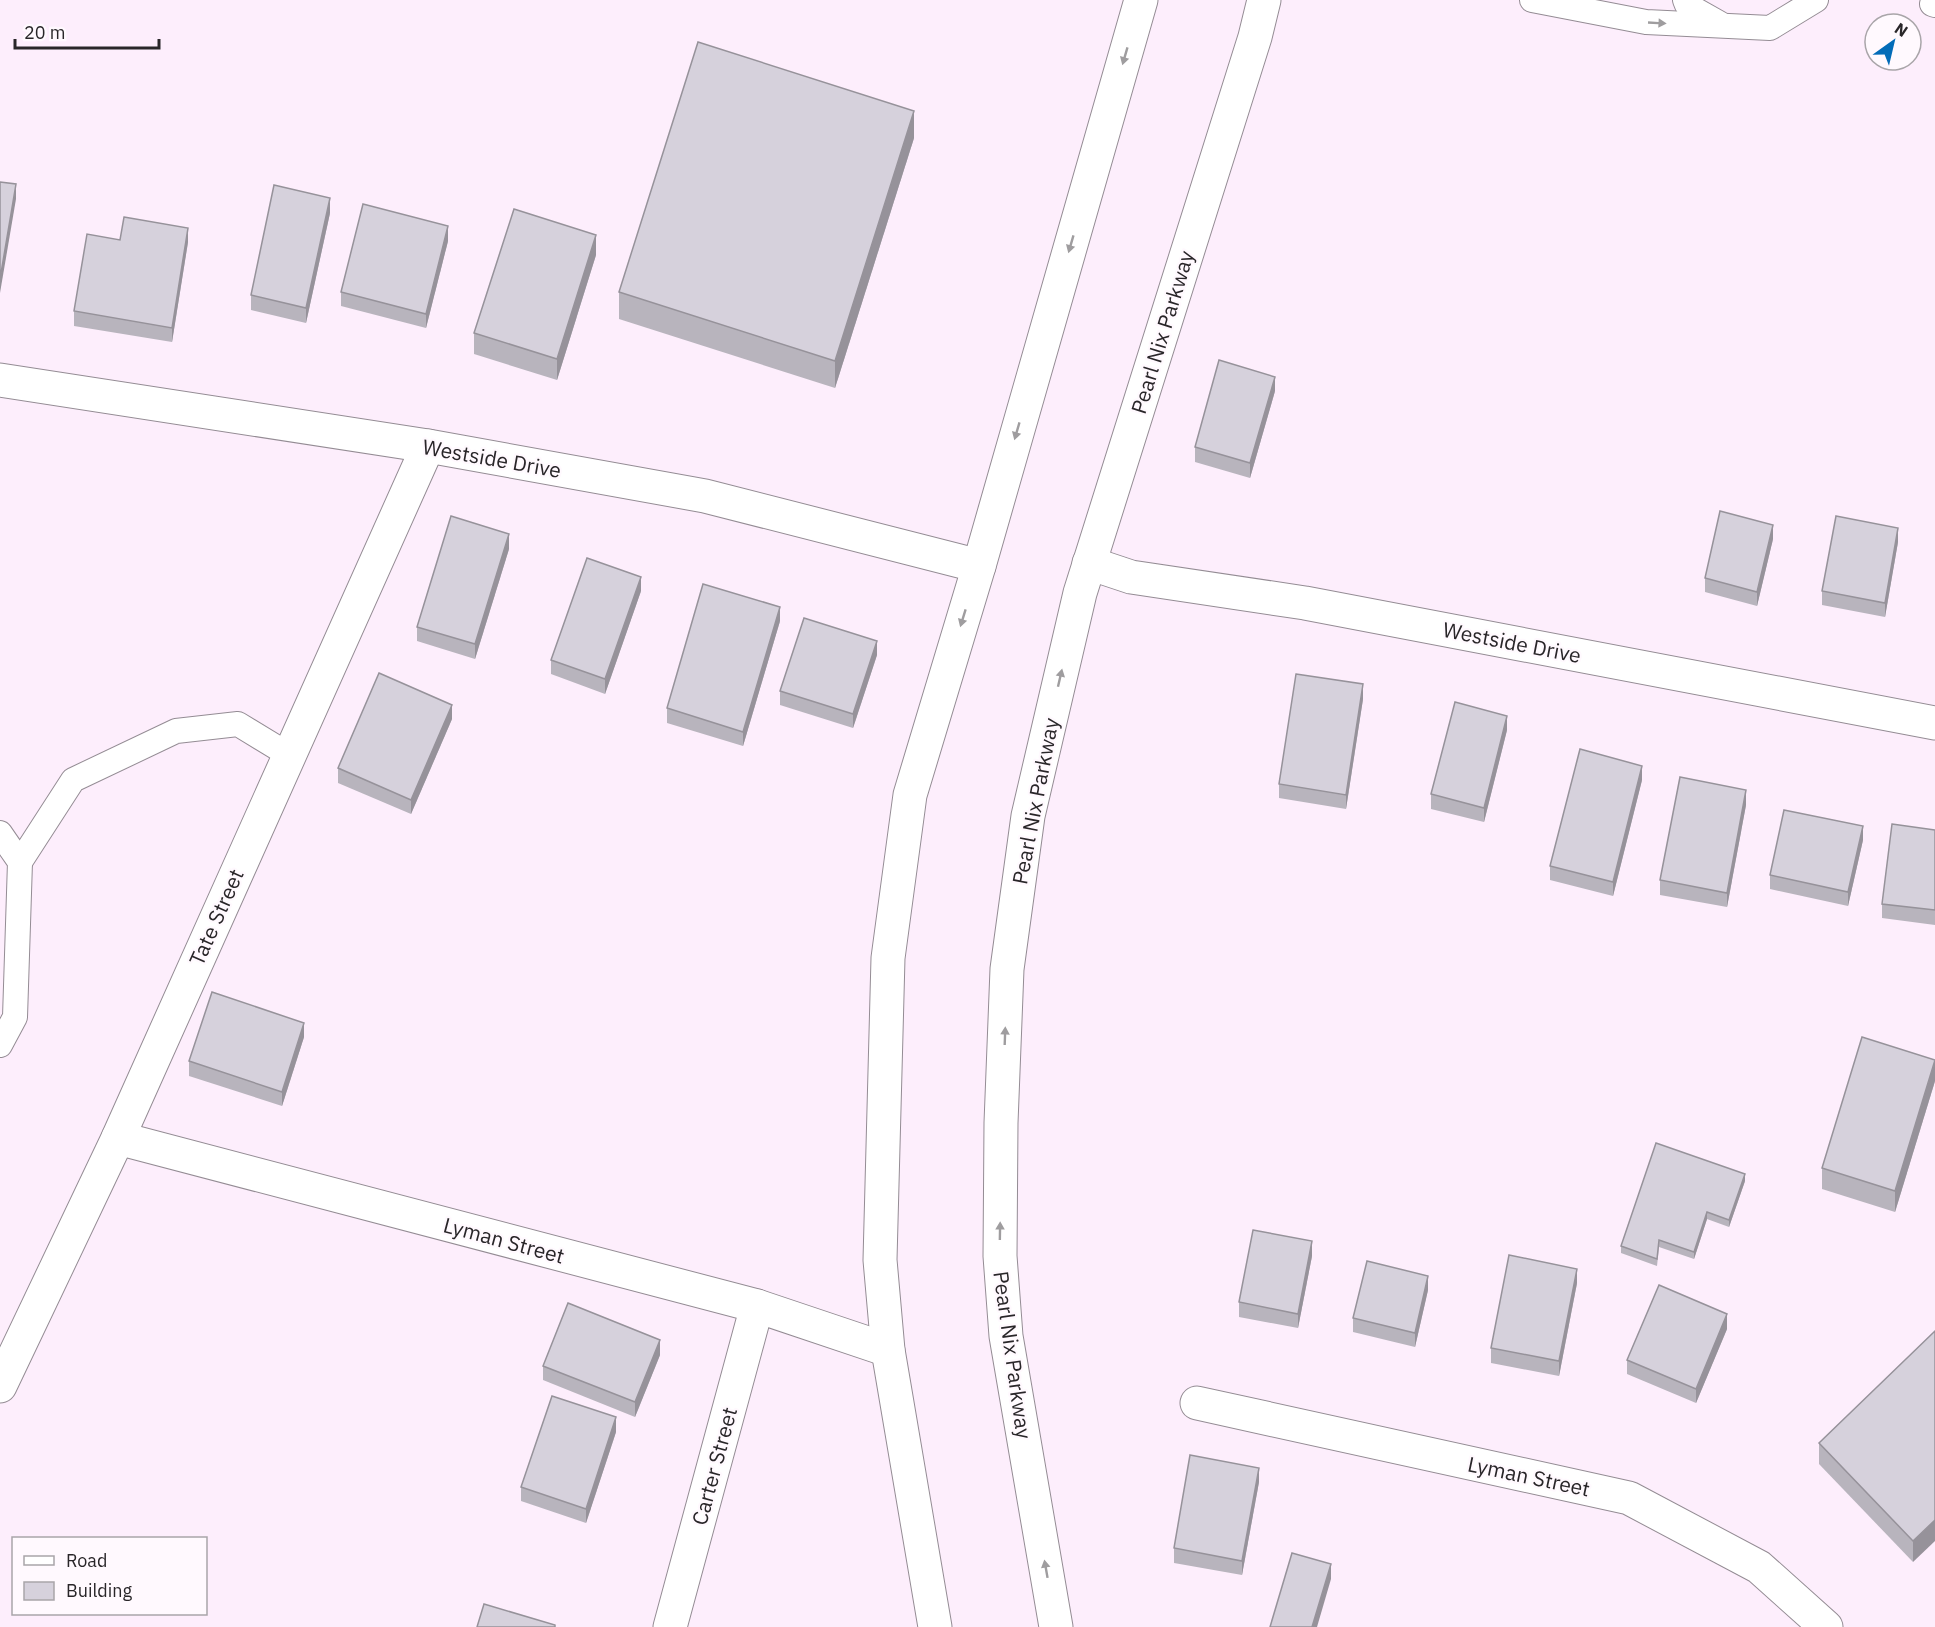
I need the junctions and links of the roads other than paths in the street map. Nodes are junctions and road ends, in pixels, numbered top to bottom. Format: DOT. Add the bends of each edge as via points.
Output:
graph roads {
  1 [pos="1141,0"];
  2 [pos="1264,0"];
  3 [pos="1532,0"];
  4 [pos="1684,0"];
  5 [pos="1816,0"];
  6 [pos="1723,26"];
  7 [pos="0,380"];
  8 [pos="428,446"];
  9 [pos="1089,563"];
  10 [pos="979,566"];
  11 [pos="1935,723"];
  12 [pos="290,755"];
  13 [pos="0,833"];
  14 [pos="20,862"];
  15 [pos="0,1045"];
  16 [pos="118,1138"];
  17 [pos="757,1306"];
  18 [pos="888,1350"];
  19 [pos="0,1386"];
  20 [pos="1197,1403"];
  21 [pos="670,1627"];
  22 [pos="935,1627"];
  23 [pos="1056,1627"];
  24 [pos="1826,1627"];
  1 -- 10 [label="street, one-way"];
  2 -- 9 [label="street, Pearl Nix Parkway"];
  3 -- 6 [label="lane, one-way" via="1646,22"];
  4 -- 6 [label="lane"];
  5 -- 6 [label="lane" via="1770,28"];
  7 -- 8 [label="street, Westside Drive"];
  8 -- 10 [label="street, Westside Drive" via="705,496"];
  8 -- 12 [label="street, Tate Street"];
  9 -- 11 [label="street, Westside Drive" via="1131,577 1305,603"];
  23 -- 9 [label="street, Pearl Nix Parkway, one-way" via="1006,1336 1000,1256 1001,1123 1007,969 1028,816"];
  10 -- 18 [label="street, one-way" via="910,795 888,958 880,1260"];
  12 -- 14 [label="lane" via="238,724 176,731 73,780"];
  12 -- 16 [label="street, Tate Street"];
  13 -- 14 [label="lane"];
  14 -- 15 [label="lane" via="15,1017"];
  16 -- 17 [label="street, Lyman Street"];
  16 -- 19 [label="street, Tate Street"];
  17 -- 18 [label="street, Lyman Street"];
  17 -- 21 [label="street, Carter Street"];
  18 -- 22 [label="street"];
  20 -- 24 [label="street, Lyman Street" via="1629,1498 1760,1567"];
}
